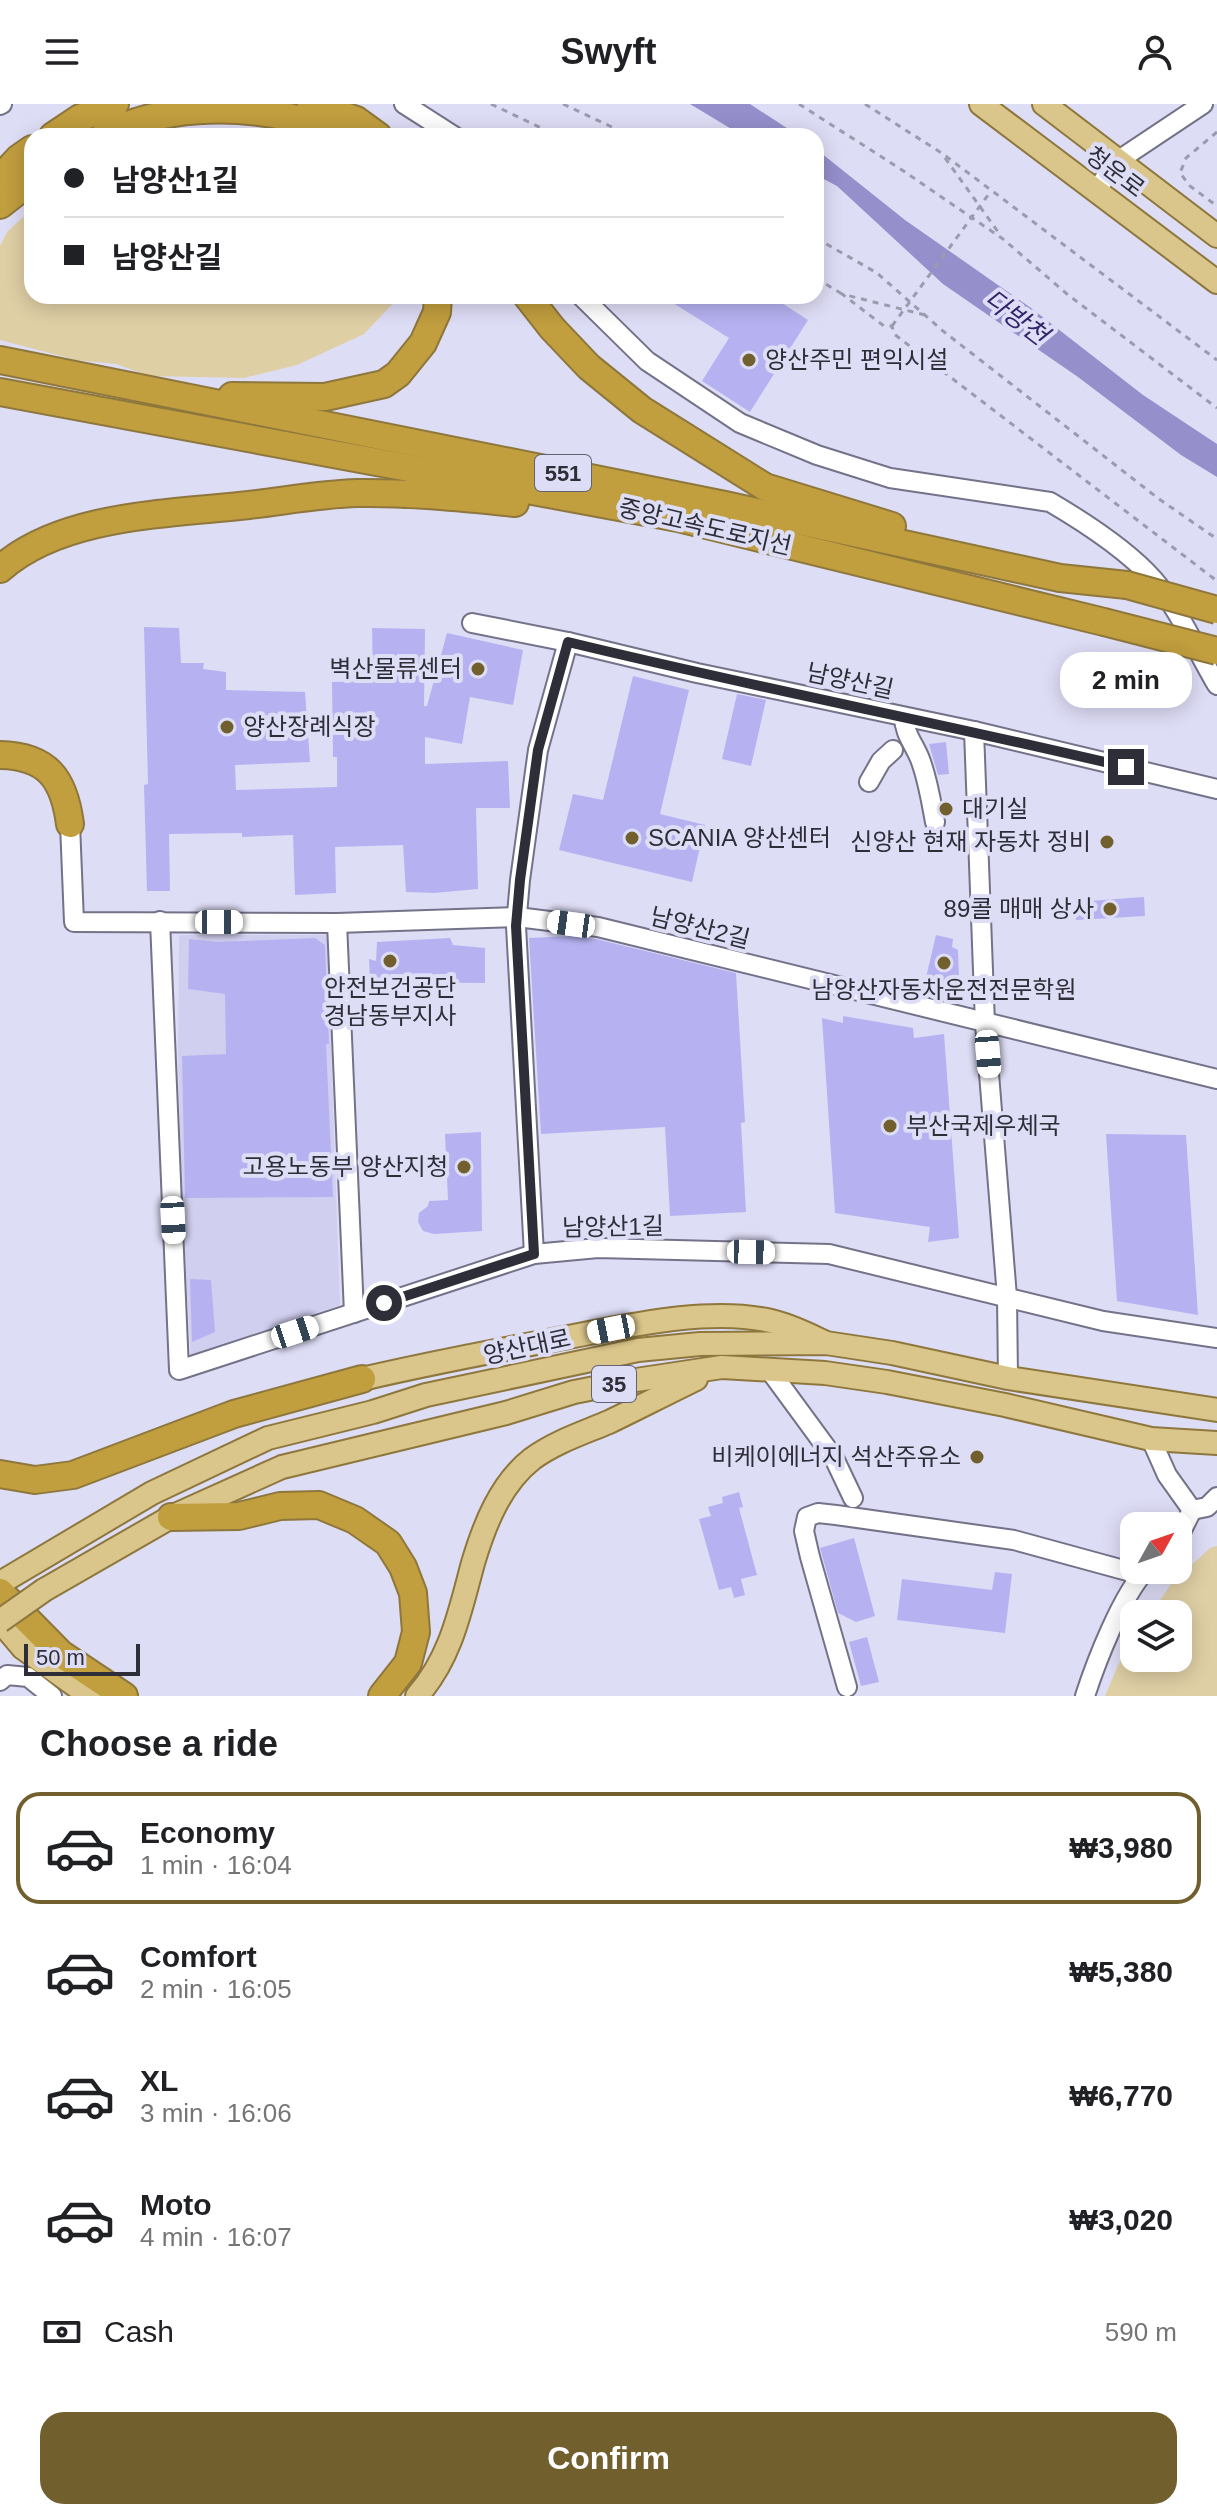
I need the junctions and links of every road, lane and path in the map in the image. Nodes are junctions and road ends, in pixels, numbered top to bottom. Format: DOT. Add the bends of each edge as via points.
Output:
graph roads {
  1 [pos="115,104"];
  2 [pos="311,104"];
  3 [pos="404,104"];
  4 [pos="491,104"];
  5 [pos="563,104"];
  6 [pos="799,104"];
  7 [pos="865,104"];
  8 [pos="981,104"];
  9 [pos="1044,104"];
  10 [pos="1203,104"];
  11 [pos="65,128"];
  12 [pos="118,128"];
  13 [pos="316,128"];
  14 [pos="367,128"];
  15 [pos="442,128"];
  16 [pos="541,128"];
  17 [pos="614,128"];
  18 [pos="1217,132"];
  19 [pos="943,154"];
  20 [pos="24,155"];
  21 [pos="1119,160"];
  22 [pos="0,178"];
  23 [pos="24,186"];
  24 [pos="1096,190"];
  25 [pos="991,191"];
  26 [pos="0,205"];
  27 [pos="1217,206"];
  28 [pos="1217,236"];
  29 [pos="1003,239"];
  30 [pos="824,243"];
  31 [pos="1217,282"];
  32 [pos="824,283"];
  33 [pos="842,294"];
  34 [pos="438,304"];
  35 [pos="533,304"];
  36 [pos="589,304"];
  37 [pos="925,315"];
  38 [pos="892,326"];
  39 [pos="0,360"];
  40 [pos="1217,360"];
  41 [pos="0,392"];
  42 [pos="177,397"];
  43 [pos="1217,408"];
  44 [pos="678,518"];
  45 [pos="1217,539"];
  46 [pos="0,569"];
  47 [pos="1060,578"];
  48 [pos="1217,579"];
  49 [pos="1217,610"];
  50 [pos="472,623"];
  51 [pos="568,642"];
  52 [pos="1217,651"];
  53 [pos="1217,685"];
  54 [pos="904,717"];
  55 [pos="974,731"];
  56 [pos="893,750"];
  57 [pos="0,755"];
  58 [pos="869,782"];
  59 [pos="1217,789"];
  60 [pos="935,822"];
  61 [pos="70,824"];
  62 [pos="517,917"];
  63 [pos="160,921"];
  64 [pos="337,923"];
  65 [pos="985,1024"];
  66 [pos="1217,1079"];
  67 [pos="534,1254"];
  68 [pos="1007,1297"];
  69 [pos="354,1313"];
  70 [pos="1217,1338"];
  71 [pos="826,1343"];
  72 [pos="722,1367"];
  73 [pos="768,1368"];
  74 [pos="1008,1378"];
  75 [pos="362,1379"];
  76 [pos="1217,1410"];
  77 [pos="1151,1439"];
  78 [pos="1217,1443"];
  79 [pos="0,1474"];
  80 [pos="853,1498"];
  81 [pos="1208,1505"];
  82 [pos="171,1517"];
  83 [pos="1192,1523"];
  84 [pos="1120,1566"];
  85 [pos="0,1583"];
  86 [pos="1137,1584"];
  87 [pos="0,1592"];
  88 [pos="0,1621"];
  89 [pos="0,1681"];
  90 [pos="847,1687"];
  91 [pos="52,1696"];
  92 [pos="90,1696"];
  93 [pos="124,1696"];
  94 [pos="382,1696"];
  95 [pos="417,1696"];
  96 [pos="1085,1696"];
  1 -- 11 [label="highway"];
  2 -- 14 [label="highway"];
  3 -- 15 [label="street"];
  4 -- 16 [label="path"];
  5 -- 17 [label="path"];
  6 -- 29 [label="path"];
  7 -- 19 [label="path"];
  8 -- 24 [label="main road, 청운로"];
  9 -- 21 [label="main road, 청운로"];
  10 -- 21 [label="street"];
  12 -- 13 [label="highway" via="168,112 214,107 259,111"];
  18 -- 27 [label="path" via="1186,158 1180,173"];
  19 -- 25 [label="path"];
  19 -- 29 [label="path"];
  20 -- 22 [label="highway"];
  21 -- 24 [label="street"];
  21 -- 28 [label="main road, 청운로"];
  23 -- 26 [label="highway"];
  24 -- 31 [label="main road, 청운로"];
  25 -- 38 [label="path, bridge"];
  25 -- 40 [label="path"];
  29 -- 43 [label="path"];
  30 -- 37 [label="path" via="877,273"];
  32 -- 33 [label="path"];
  33 -- 37 [label="path"];
  33 -- 38 [label="path" via="884,326"];
  34 -- 42 [label="highway" via="423,343 384,384 325,397"];
  35 -- 47 [label="highway" via="589,367 642,410 765,487"];
  36 -- 53 [label="street" via="647,361 740,423 890,478 1050,502 1073,515 1155,581"];
  37 -- 45 [label="path"];
  38 -- 48 [label="path" via="894,334"];
  39 -- 42 [label="highway, 중앙고속도로지선 / 551"];
  41 -- 44 [label="highway, 중앙고속도로지선 / 551"];
  42 -- 47 [label="highway, 중앙고속도로지선 / 551" via="725,505"];
  44 -- 46 [label="highway" via="357,493 141,517 76,530 39,543"];
  44 -- 52 [label="highway, 중앙고속도로지선 / 551, bridge"];
  47 -- 49 [label="highway, 중앙고속도로지선 / 551, bridge" via="1127,585"];
  50 -- 51 [label="street, 남양산길"];
  51 -- 54 [label="street, 남양산길"];
  51 -- 62 [label="street" via="538,750"];
  54 -- 55 [label="street, 남양산길"];
  54 -- 60 [label="street" via="929,786"];
  55 -- 59 [label="street, 남양산길"];
  55 -- 65 [label="street"];
  56 -- 58 [label="street"];
  57 -- 61 [label="highway" via="34,760 50,771 61,785"];
  61 -- 63 [label="street, 남양산2길" via="74,922"];
  62 -- 64 [label="street, 남양산2길"];
  62 -- 65 [label="street, 남양산2길" via="598,927"];
  62 -- 67 [label="street"];
  63 -- 64 [label="street, 남양산2길"];
  63 -- 69 [label="street, 남양산1길" via="179,1370"];
  64 -- 69 [label="street"];
  65 -- 66 [label="street, 남양산2길"];
  65 -- 68 [label="street"];
  67 -- 68 [label="street, 남양산1길" via="598,1248 829,1254"];
  67 -- 69 [label="street, 남양산1길"];
  68 -- 70 [label="street, 남양산1길" via="1103,1321"];
  68 -- 74 [label="street"];
  71 -- 74 [label="main road, 양산대로 / 35"];
  71 -- 75 [label="main road" via="768,1320 662,1320"];
  71 -- 85 [label="main road, 양산대로 / 35" via="638,1350 426,1395 268,1438 152,1493"];
  72 -- 73 [label="main road, 35"];
  72 -- 82 [label="main road, 35" via="574,1392 282,1467"];
  72 -- 95 [label="main road" via="531,1460 491,1513 453,1636"];
  73 -- 77 [label="main road, 35" via="887,1382"];
  73 -- 80 [label="street" via="834,1458"];
  74 -- 76 [label="main road, 양산대로 / 35"];
  75 -- 79 [label="highway" via="234,1414 73,1475 35,1480"];
  77 -- 78 [label="main road, 35"];
  77 -- 81 [label="street" via="1167,1475"];
  81 -- 83 [label="street"];
  82 -- 88 [label="main road, 35, bridge"];
  82 -- 94 [label="highway" via="239,1516 280,1506 319,1505 355,1520 388,1543 413,1593 416,1632 408,1663"];
  84 -- 90 [label="street" via="1014,1540 818,1513 807,1517 804,1531 810,1557"];
  86 -- 96 [label="street"];
  87 -- 93 [label="highway" via="61,1654"];
  88 -- 92 [label="main road" via="23,1648"];
  89 -- 91 [label="street" via="7,1675 28,1677"];
}
